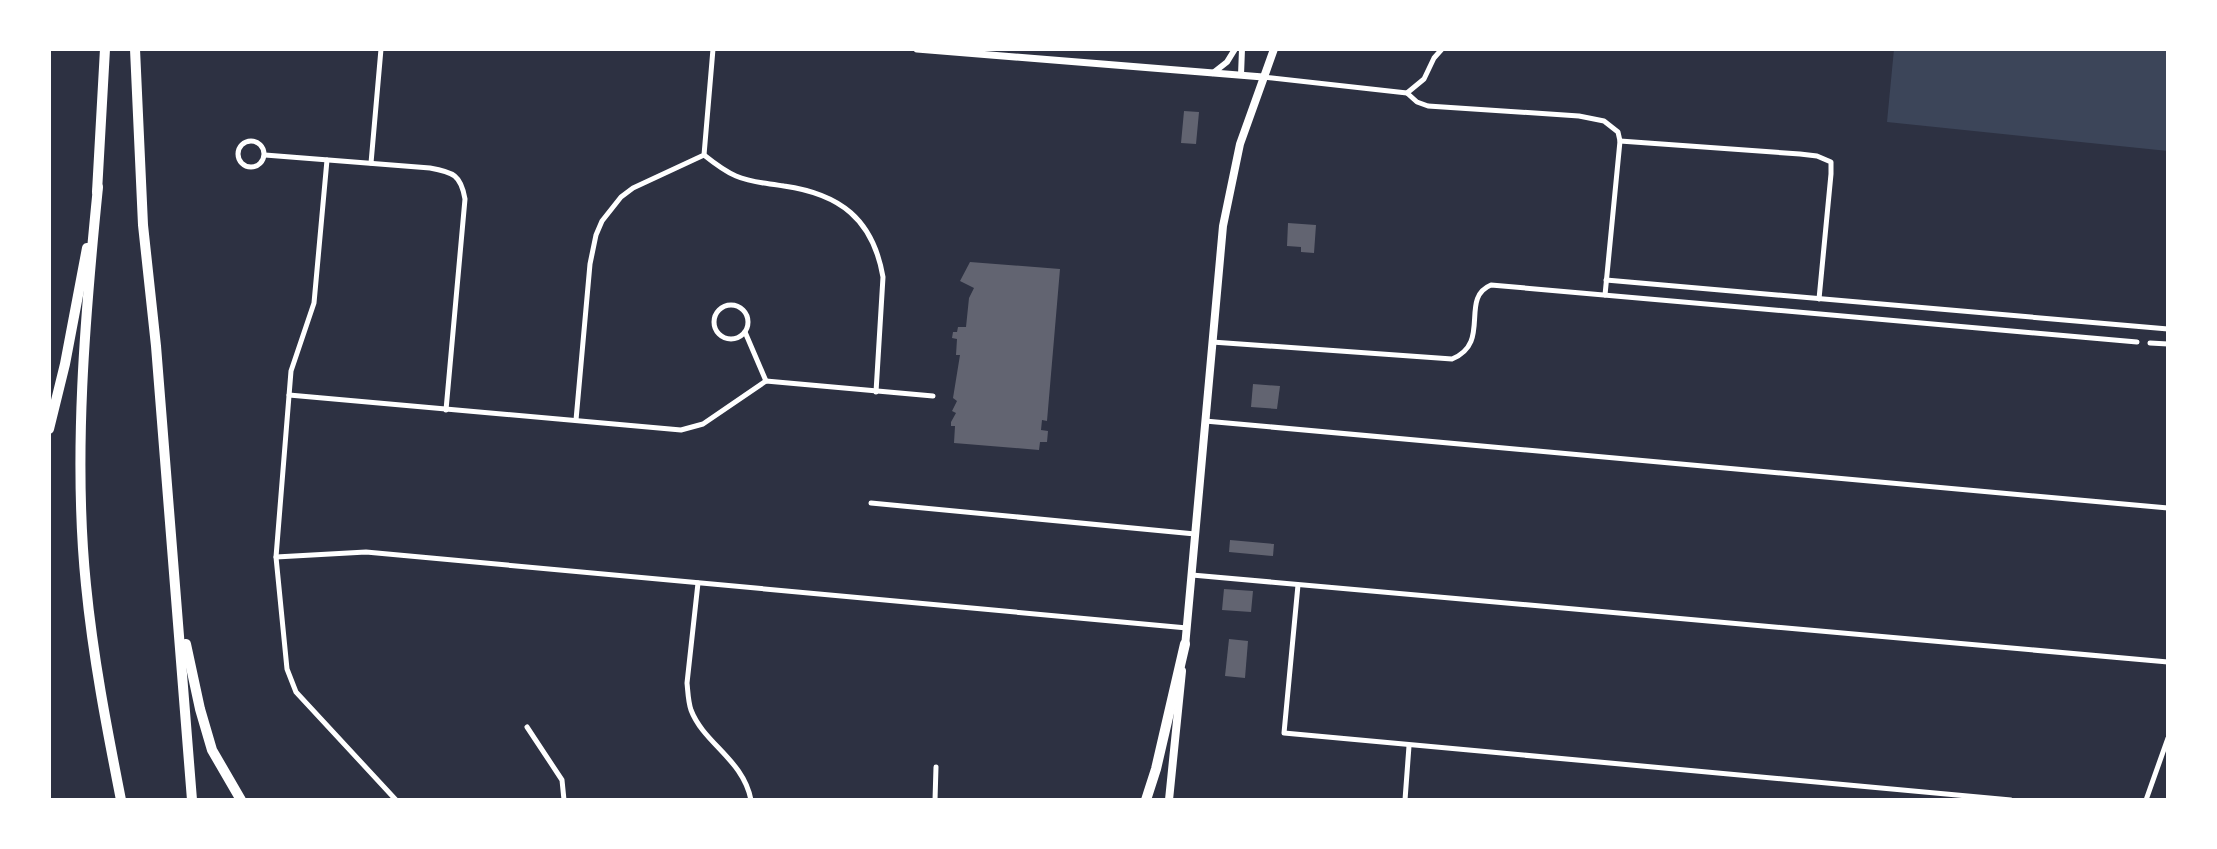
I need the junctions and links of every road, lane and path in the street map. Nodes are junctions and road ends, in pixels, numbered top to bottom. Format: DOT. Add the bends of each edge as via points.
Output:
graph roads {
  1 [pos="105,49"];
  2 [pos="135,49"];
  3 [pos="381,49"];
  4 [pos="713,49"];
  5 [pos="917,49"];
  6 [pos="1235,49"];
  7 [pos="1242,49"];
  8 [pos="1274,49"];
  9 [pos="1442,49"];
  10 [pos="1213,73"];
  11 [pos="1241,75"];
  12 [pos="1263,77"];
  13 [pos="1407,93"];
  14 [pos="1620,141"];
  15 [pos="265,155"];
  16 [pos="704,155"];
  17 [pos="327,160"];
  18 [pos="371,163"];
  19 [pos="98,187"];
  20 [pos="1606,280"];
  21 [pos="1605,295"];
  22 [pos="1819,299"];
  23 [pos="2168,329"];
  24 [pos="745,332"];
  25 [pos="1212,342"];
  26 [pos="2137,342"];
  27 [pos="2150,343"];
  28 [pos="2168,344"];
  29 [pos="766,381"];
  30 [pos="876,392"];
  31 [pos="289,395"];
  32 [pos="933,396"];
  33 [pos="446,410"];
  34 [pos="576,420"];
  35 [pos="1205,421"];
  36 [pos="49,429"];
  37 [pos="871,503"];
  38 [pos="2168,508"];
  39 [pos="1195,534"];
  40 [pos="276,557"];
  41 [pos="1191,575"];
  42 [pos="698,583"];
  43 [pos="1298,585"];
  44 [pos="176,588"];
  45 [pos="1187,628"];
  46 [pos="1185,644"];
  47 [pos="2168,662"];
  48 [pos="527,727"];
  49 [pos="2168,738"];
  50 [pos="1409,746"];
  51 [pos="936,767"];
  52 [pos="121,800"];
  53 [pos="192,800"];
  54 [pos="241,800"];
  55 [pos="396,800"];
  56 [pos="564,800"];
  57 [pos="751,800"];
  58 [pos="935,800"];
  59 [pos="1146,800"];
  60 [pos="1169,800"];
  61 [pos="1405,800"];
  62 [pos="2011,800"];
  63 [pos="2146,800"];
  1 -- 19 [label="highway"];
  2 -- 44 [label="highway" via="143,225"];
  3 -- 18 [label="street"];
  4 -- 16 [label="street"];
  5 -- 10 [label="main road"];
  6 -- 10 [label="street"];
  7 -- 11 [label="street"];
  8 -- 12 [label="main road"];
  9 -- 13 [label="street" via="1424,79"];
  10 -- 11 [label="main road"];
  11 -- 12 [label="main road"];
  12 -- 13 [label="street"];
  12 -- 25 [label="main road" via="1240,144 1227,203"];
  13 -- 14 [label="street" via="1427,106 1604,121 1618,132"];
  14 -- 20 [label="street"];
  14 -- 22 [label="street" via="1827,158 1831,174"];
  15 -- 15 [label="street" via="262,146 251,140 238,151 239,160 249,167 258,166"];
  15 -- 17 [label="street"];
  16 -- 30 [label="street" via="737,177 834,199 866,229 883,277"];
  16 -- 34 [label="street" via="634,188 602,221 590,264"];
  17 -- 18 [label="street"];
  17 -- 31 [label="street" via="314,303 296,350"];
  18 -- 33 [label="street" via="446,170 463,184"];
  19 -- 36 [label="highway"];
  19 -- 52 [label="highway" via="83,389 82,519 94,648"];
  20 -- 21 [label="street"];
  20 -- 22 [label="street"];
  21 -- 25 [label="street" via="1483,288 1477,295 1471,344 1452,359"];
  21 -- 26 [label="street"];
  22 -- 23 [label="street"];
  24 -- 24 [label="street" via="747,317 741,308 726,306 717,313 716,330 724,338 736,339"];
  24 -- 29 [label="street"];
  25 -- 35 [label="main road"];
  27 -- 28 [label="street"];
  29 -- 30 [label="street"];
  29 -- 34 [label="street" via="694,428"];
  30 -- 32 [label="street"];
  31 -- 33 [label="street"];
  31 -- 40 [label="street"];
  33 -- 34 [label="street"];
  35 -- 38 [label="street"];
  35 -- 39 [label="main road"];
  37 -- 39 [label="street"];
  39 -- 41 [label="main road"];
  40 -- 42 [label="street" via="366,552"];
  40 -- 55 [label="street" via="290,682"];
  41 -- 43 [label="street"];
  41 -- 45 [label="main road"];
  42 -- 45 [label="street"];
  42 -- 57 [label="street" via="688,699 692,713 745,779"];
  43 -- 47 [label="street"];
  43 -- 50 [label="street" via="1284,733"];
  44 -- 53 [label="highway"];
  44 -- 54 [label="highway" via="190,669 212,750"];
  45 -- 46 [label="main road"];
  46 -- 59 [label="highway"];
  46 -- 60 [label="main road"];
  48 -- 56 [label="street" via="562,780"];
  49 -- 63 [label="street"];
  50 -- 61 [label="street"];
  50 -- 62 [label="street"];
  51 -- 58 [label="street"];
}
